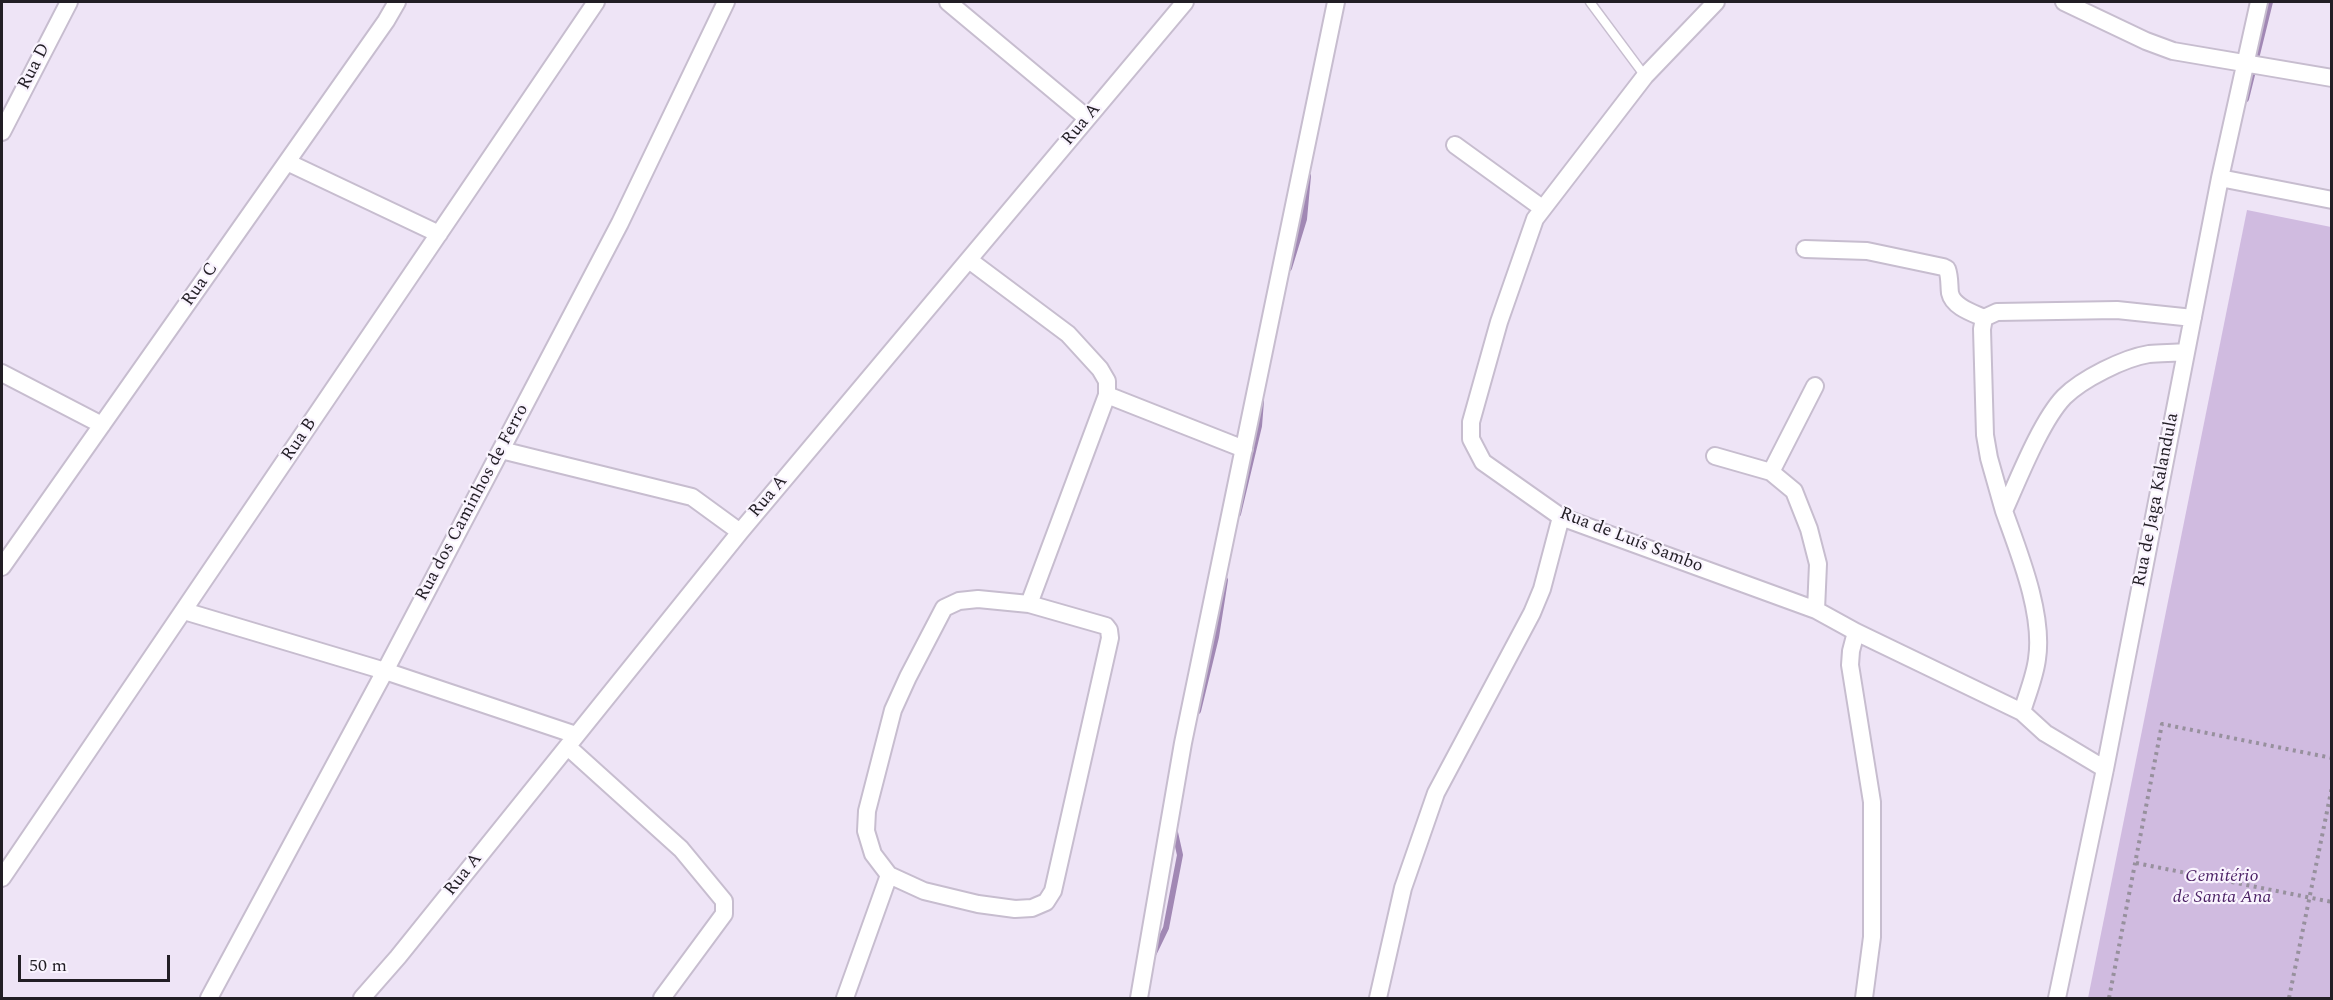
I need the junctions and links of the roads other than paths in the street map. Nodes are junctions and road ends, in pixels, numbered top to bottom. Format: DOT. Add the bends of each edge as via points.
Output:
graph roads {
  1 [pos="69,2"];
  2 [pos="397,2"];
  3 [pos="596,2"];
  4 [pos="726,2"];
  5 [pos="948,2"];
  6 [pos="1185,2"];
  7 [pos="1336,2"];
  8 [pos="1590,2"];
  9 [pos="1716,2"];
  10 [pos="2064,2"];
  11 [pos="2259,2"];
  12 [pos="2244,64"];
  13 [pos="1645,76"];
  14 [pos="2331,78"];
  15 [pos="1087,118"];
  16 [pos="2,132"];
  17 [pos="1455,144"];
  18 [pos="287,162"];
  19 [pos="2220,178"];
  20 [pos="2331,200"];
  21 [pos="1542,208"];
  22 [pos="439,234"];
  23 [pos="1804,249"];
  24 [pos="969,260"];
  25 [pos="1984,318"];
  26 [pos="2193,318"];
  27 [pos="2186,352"];
  28 [pos="2,373"];
  29 [pos="1815,386"];
  30 [pos="1107,395"];
  31 [pos="102,425"];
  32 [pos="1244,449"];
  33 [pos="501,450"];
  34 [pos="1715,456"];
  35 [pos="1771,472"];
  36 [pos="2004,511"];
  37 [pos="1561,517"];
  38 [pos="740,532"];
  39 [pos="2,567"];
  40 [pos="1029,604"];
  41 [pos="1816,610"];
  42 [pos="184,611"];
  43 [pos="1856,632"];
  44 [pos="385,671"];
  45 [pos="2022,712"];
  46 [pos="572,741"];
  47 [pos="2104,769"];
  48 [pos="889,875"];
  49 [pos="2,878"];
  50 [pos="209,999"];
  51 [pos="362,999"];
  52 [pos="662,999"];
  53 [pos="845,999"];
  54 [pos="1139,999"];
  55 [pos="1378,999"];
  56 [pos="1864,999"];
  57 [pos="2057,999"];
  1 -- 16 [label="street, Rua D"];
  2 -- 18 [label="street, Rua C"];
  3 -- 22 [label="street, Rua B"];
  4 -- 33 [label="street, Rua dos Caminhos de Ferro" via="620,223"];
  5 -- 15 [label="street"];
  6 -- 15 [label="street, Rua A"];
  7 -- 32 [label="street"];
  8 -- 13 [label="lane"];
  9 -- 13 [label="street, Rua de Luís Sambo"];
  10 -- 12 [label="street" via="2146,42"];
  11 -- 12 [label="street, Rua de Jaga Kalandula"];
  12 -- 14 [label="street"];
  12 -- 19 [label="street, Rua de Jaga Kalandula"];
  13 -- 21 [label="street, Rua de Luís Sambo"];
  15 -- 24 [label="street, Rua A"];
  17 -- 21 [label="street"];
  18 -- 22 [label="street"];
  18 -- 31 [label="street, Rua C"];
  19 -- 20 [label="street"];
  19 -- 26 [label="street, Rua de Jaga Kalandula"];
  21 -- 37 [label="street, Rua de Luís Sambo" via="1528,236 1499,322 1471,422 1471,439 1483,462"];
  22 -- 42 [label="street, Rua B"];
  23 -- 25 [label="street" via="1867,251 1943,267 1950,276 1951,298"];
  24 -- 30 [label="street" via="1068,334 1100,369 1107,381"];
  24 -- 38 [label="street, Rua A"];
  25 -- 26 [label="street" via="1997,312 2117,310"];
  25 -- 36 [label="street" via="1985,435"];
  26 -- 27 [label="street, Rua de Jaga Kalandula"];
  27 -- 36 [label="street" via="2147,354 2087,380 2064,397 2051,414"];
  27 -- 47 [label="street, Rua de Jaga Kalandula"];
  28 -- 31 [label="street"];
  29 -- 35 [label="street"];
  30 -- 32 [label="street"];
  30 -- 40 [label="street"];
  31 -- 39 [label="street, Rua C"];
  32 -- 54 [label="street" via="1183,743"];
  33 -- 38 [label="street" via="692,496"];
  33 -- 44 [label="street, Rua dos Caminhos de Ferro"];
  34 -- 35 [label="street"];
  35 -- 41 [label="street" via="1794,491 1809,530 1818,564"];
  36 -- 45 [label="street" via="2021,557 2038,634 2037,659"];
  37 -- 41 [label="street, Rua de Luís Sambo"];
  37 -- 55 [label="street" via="1532,613 1436,793 1403,888"];
  38 -- 46 [label="street, Rua A"];
  40 -- 48 [label="street" via="978,599 944,608 908,677 893,711 867,812 873,855"];
  40 -- 48 [label="street" via="1106,626 1110,638 1053,891 1046,902 1015,909 924,891"];
  41 -- 43 [label="street, Rua de Luís Sambo"];
  42 -- 44 [label="street"];
  42 -- 49 [label="street, Rua B"];
  43 -- 45 [label="street, Rua de Luís Sambo"];
  43 -- 56 [label="street" via="1850,665 1872,802 1872,937"];
  44 -- 46 [label="street"];
  44 -- 50 [label="street, Rua dos Caminhos de Ferro"];
  45 -- 47 [label="street, Rua de Luís Sambo" via="2045,733"];
  46 -- 51 [label="street, Rua A"];
  46 -- 52 [label="street" via="681,849 724,901 724,914"];
  47 -- 57 [label="street, Rua de Jaga Kalandula"];
  48 -- 53 [label="street"];
}
